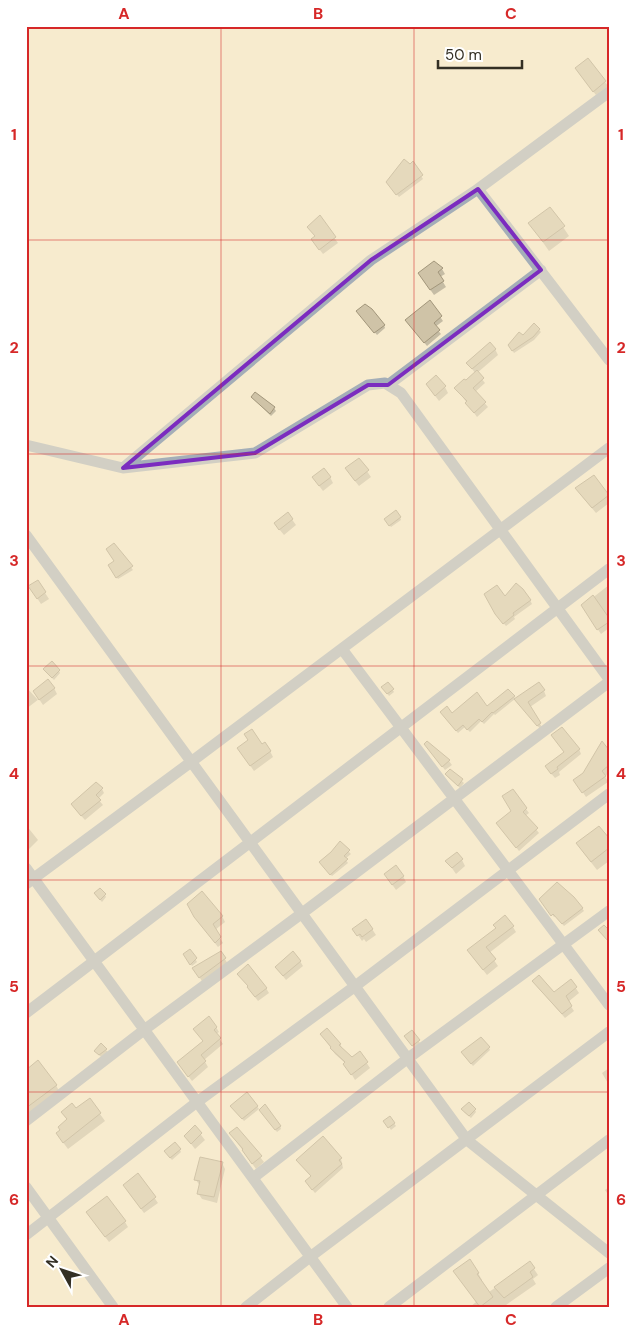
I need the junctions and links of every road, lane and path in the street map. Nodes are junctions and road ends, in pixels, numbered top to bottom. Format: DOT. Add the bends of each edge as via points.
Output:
graph roads {
  1 [pos="609,92"];
  2 [pos="478,189"];
  3 [pos="541,270"];
  4 [pos="609,360"];
  5 [pos="388,385"];
  6 [pos="26,446"];
  7 [pos="609,448"];
  8 [pos="123,468"];
  9 [pos="500,530"];
  10 [pos="26,535"];
  11 [pos="609,569"];
  12 [pos="557,608"];
  13 [pos="342,649"];
  14 [pos="609,680"];
  15 [pos="401,728"];
  16 [pos="191,762"];
  17 [pos="609,794"];
  18 [pos="454,798"];
  19 [pos="250,843"];
  20 [pos="26,868"];
  21 [pos="508,870"];
  22 [pos="30,881"];
  23 [pos="609,911"];
  24 [pos="301,914"];
  25 [pos="564,944"];
  26 [pos="94,960"];
  27 [pos="354,987"];
  28 [pos="609,1005"];
  29 [pos="26,1013"];
  30 [pos="144,1030"];
  31 [pos="609,1032"];
  32 [pos="407,1059"];
  33 [pos="197,1102"];
  34 [pos="26,1121"];
  35 [pos="467,1140"];
  36 [pos="609,1140"];
  37 [pos="253,1178"];
  38 [pos="26,1187"];
  39 [pos="536,1195"];
  40 [pos="49,1218"];
  41 [pos="26,1235"];
  42 [pos="609,1253"];
  43 [pos="310,1257"];
  44 [pos="609,1268"];
  45 [pos="113,1307"];
  46 [pos="246,1307"];
  47 [pos="346,1307"];
  48 [pos="389,1307"];
  49 [pos="556,1307"];
  1 -- 2 [label="street"];
  2 -- 3 [label="street"];
  2 -- 8 [label="street" via="371,260"];
  3 -- 4 [label="street"];
  3 -- 5 [label="street"];
  5 -- 8 [label="street" via="368,385 255,453"];
  5 -- 9 [label="street" via="401,392"];
  6 -- 8 [label="street"];
  7 -- 9 [label="street"];
  9 -- 12 [label="street"];
  9 -- 13 [label="street"];
  10 -- 16 [label="street"];
  11 -- 12 [label="street"];
  12 -- 14 [label="street"];
  12 -- 15 [label="street"];
  13 -- 15 [label="street"];
  13 -- 16 [label="street"];
  14 -- 18 [label="street"];
  15 -- 18 [label="street"];
  15 -- 19 [label="street"];
  16 -- 19 [label="street"];
  16 -- 22 [label="street"];
  17 -- 21 [label="street"];
  18 -- 21 [label="street"];
  18 -- 24 [label="street"];
  19 -- 24 [label="street"];
  19 -- 26 [label="street"];
  20 -- 22 [label="street"];
  21 -- 25 [label="street"];
  21 -- 27 [label="street"];
  22 -- 26 [label="street"];
  23 -- 25 [label="street"];
  24 -- 27 [label="street"];
  24 -- 30 [label="street"];
  25 -- 28 [label="street"];
  25 -- 32 [label="street"];
  26 -- 29 [label="street"];
  26 -- 30 [label="street"];
  27 -- 32 [label="street"];
  27 -- 33 [label="street"];
  30 -- 33 [label="street"];
  30 -- 34 [label="street"];
  31 -- 35 [label="street"];
  32 -- 35 [label="street"];
  32 -- 37 [label="street"];
  33 -- 37 [label="street"];
  33 -- 40 [label="street"];
  35 -- 39 [label="street"];
  35 -- 43 [label="street"];
  36 -- 39 [label="street"];
  37 -- 43 [label="street"];
  38 -- 40 [label="street"];
  39 -- 42 [label="street"];
  39 -- 48 [label="street"];
  40 -- 41 [label="street"];
  40 -- 45 [label="street"];
  43 -- 46 [label="street"];
  43 -- 47 [label="street"];
  44 -- 49 [label="street"];
}
